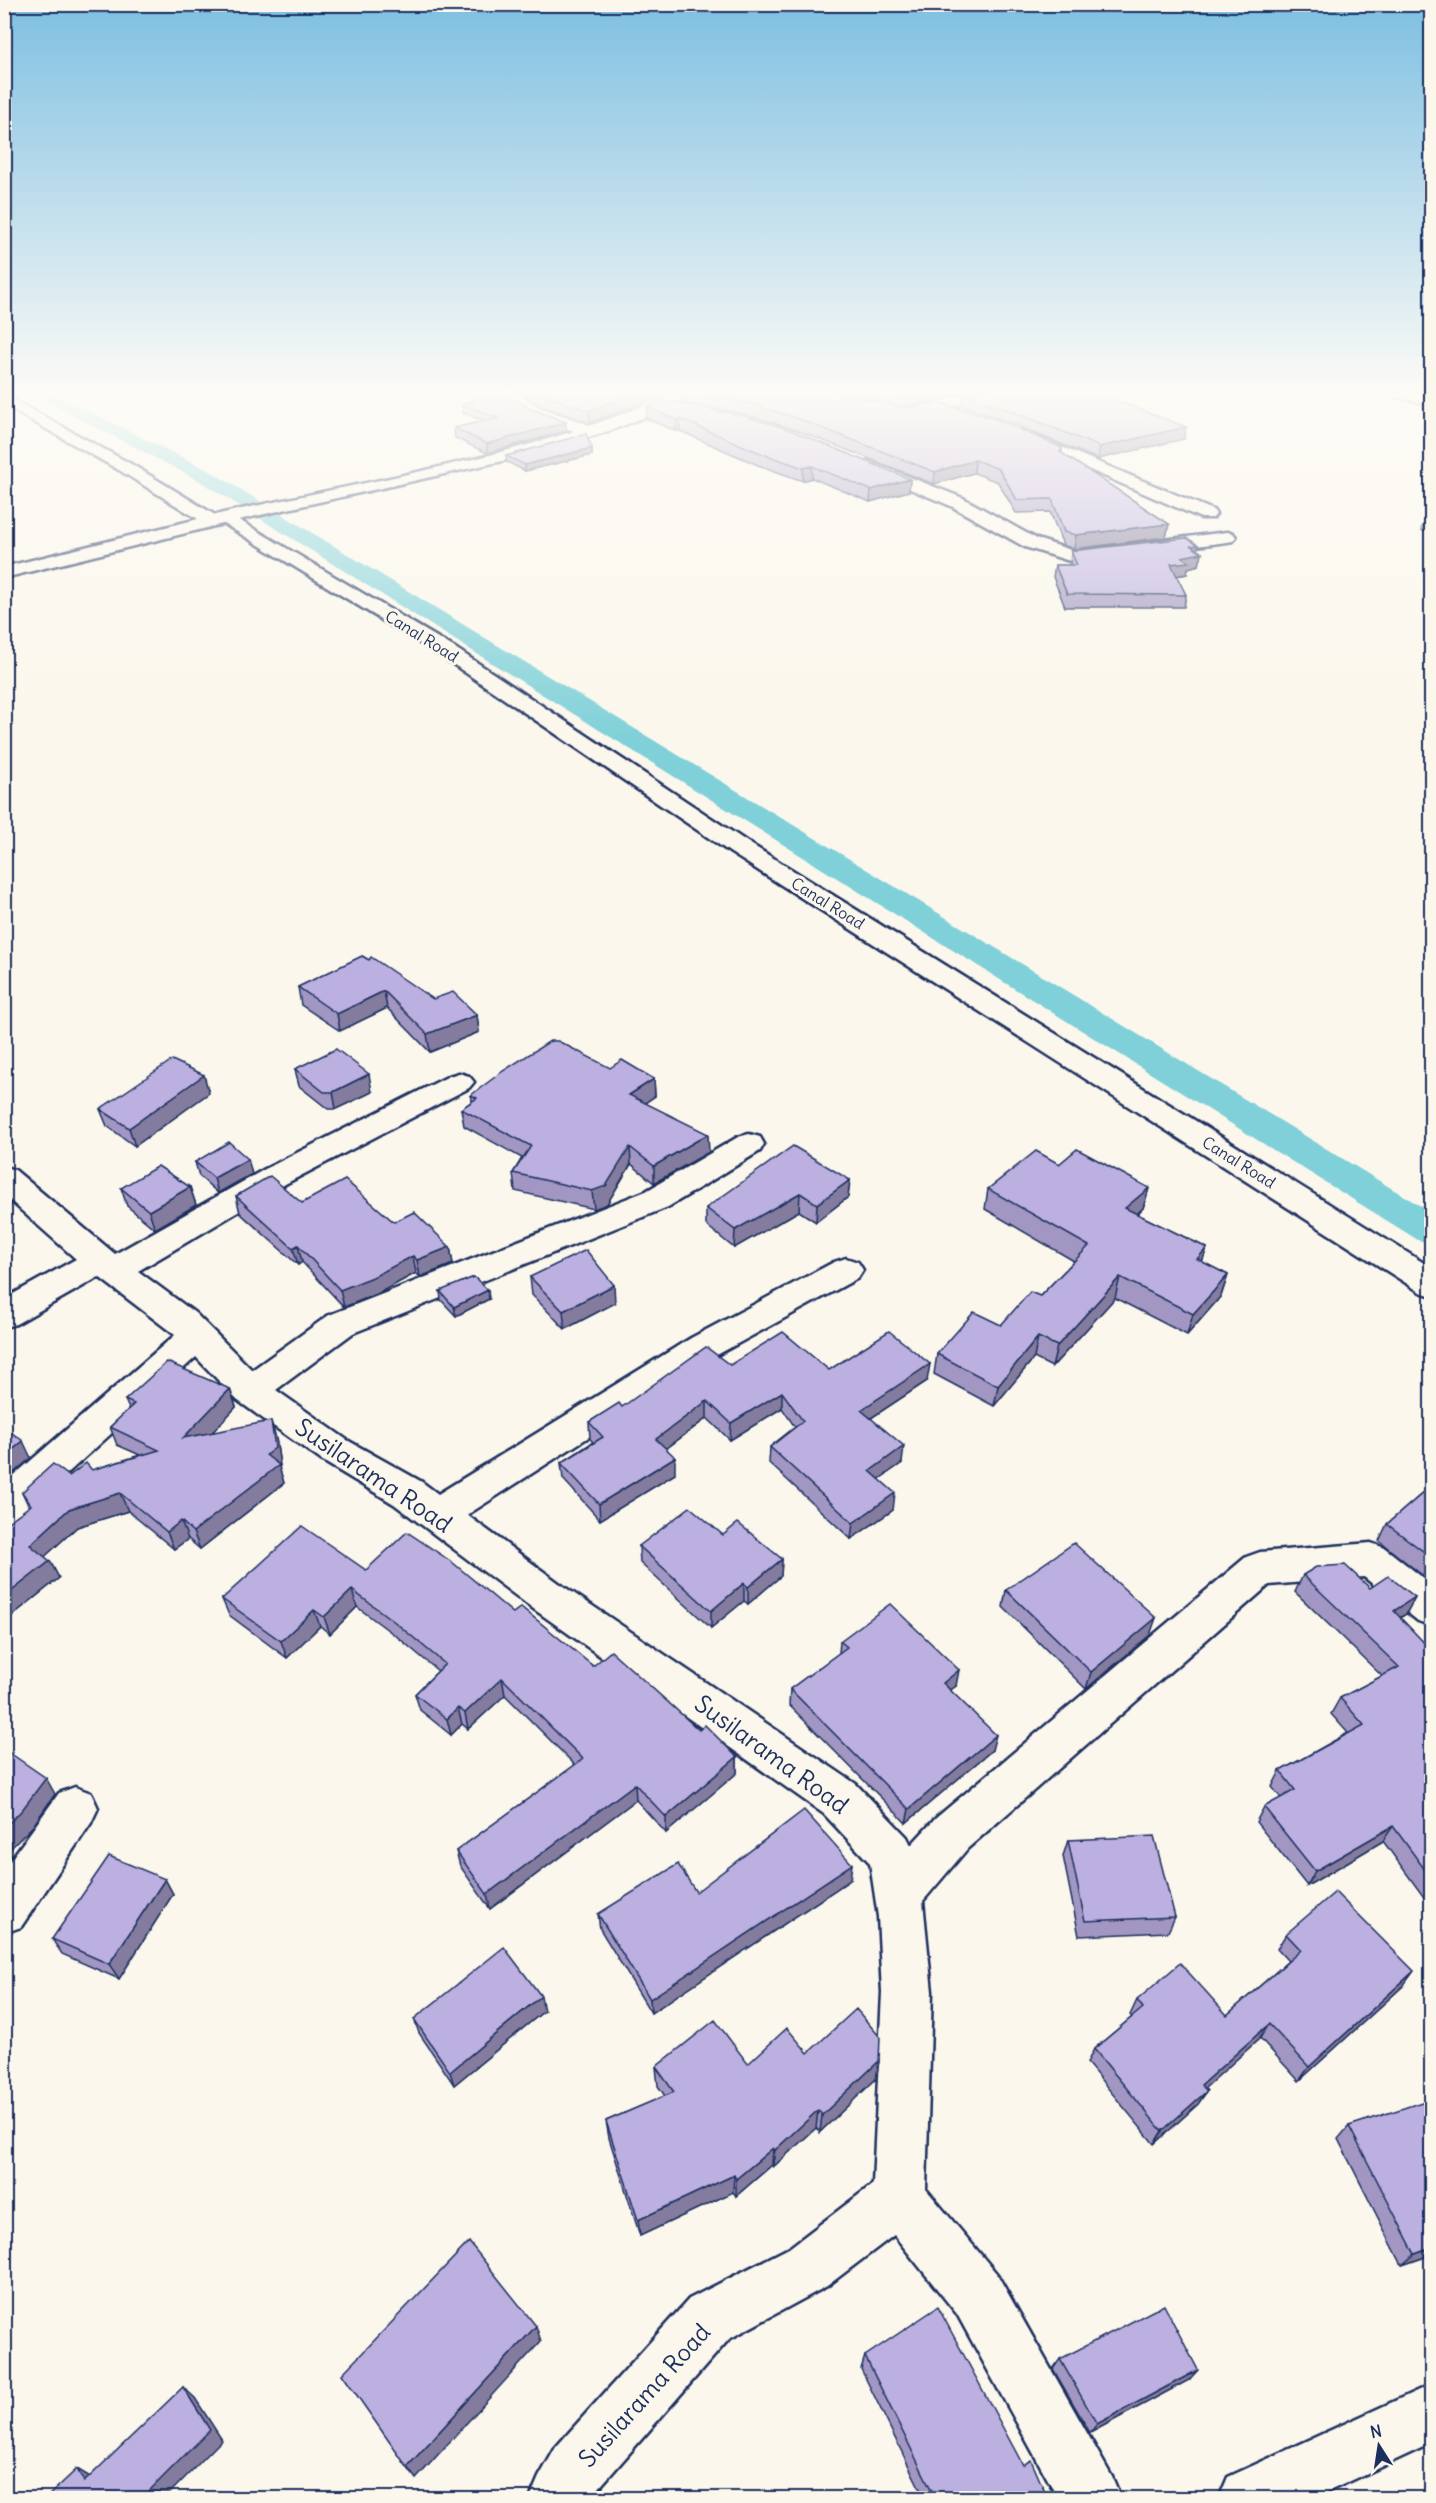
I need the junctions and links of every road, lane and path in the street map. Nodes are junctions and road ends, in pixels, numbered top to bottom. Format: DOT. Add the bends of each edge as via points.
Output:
graph roads {
  1 [pos="204,507"];
  2 [pos="273,507"];
  3 [pos="966,507"];
  4 [pos="1190,507"];
  5 [pos="1207,514"];
  6 [pos="226,518"];
  7 [pos="1227,537"];
  8 [pos="4,573"];
  9 [pos="459,1082"];
  10 [pos="749,1144"];
  11 [pos="4,1177"];
  12 [pos="106,1266"];
  13 [pos="846,1270"];
  14 [pos="1431,1284"];
  15 [pos="4,1315"];
  16 [pos="196,1336"];
  17 [pos="250,1390"];
  18 [pos="4,1507"];
  19 [pos="436,1515"];
  20 [pos="1431,1609"];
  21 [pos="75,1808"];
  22 [pos="897,1895"];
  23 [pos="4,1910"];
  24 [pos="899,2198"];
  25 [pos="1431,2413"];
  26 [pos="560,2499"];
  27 [pos="1091,2499"];
  28 [pos="1249,2499"];
  1 -- 6 [label="street, Canal Road"];
  2 -- 6 [label="street"];
  3 -- 7 [label="street" via="1031,543 1073,557"];
  4 -- 5 [label="street"];
  6 -- 8 [label="street"];
  6 -- 14 [label="street, Canal Road" via="448,652 740,848"];
  9 -- 12 [label="street"];
  10 -- 17 [label="street" via="657,1199 341,1324"];
  11 -- 12 [label="street, Susilarama Road"];
  12 -- 15 [label="street"];
  12 -- 16 [label="street, Susilarama Road" via="183,1322"];
  13 -- 19 [label="street" via="703,1347"];
  16 -- 17 [label="street, Susilarama Road"];
  16 -- 18 [label="street"];
  17 -- 19 [label="street, Susilarama Road"];
  19 -- 22 [label="street, Susilarama Road" via="840,1799 891,1853"];
  20 -- 22 [label="street" via="1371,1560 1260,1569 952,1833"];
  21 -- 23 [label="street"];
  22 -- 24 [label="street, Susilarama Road" via="907,1992"];
  24 -- 26 [label="street, Susilarama Road" via="808,2267 709,2319 577,2468"];
  24 -- 27 [label="street" via="977,2294"];
  25 -- 28 [label="street"];
}
